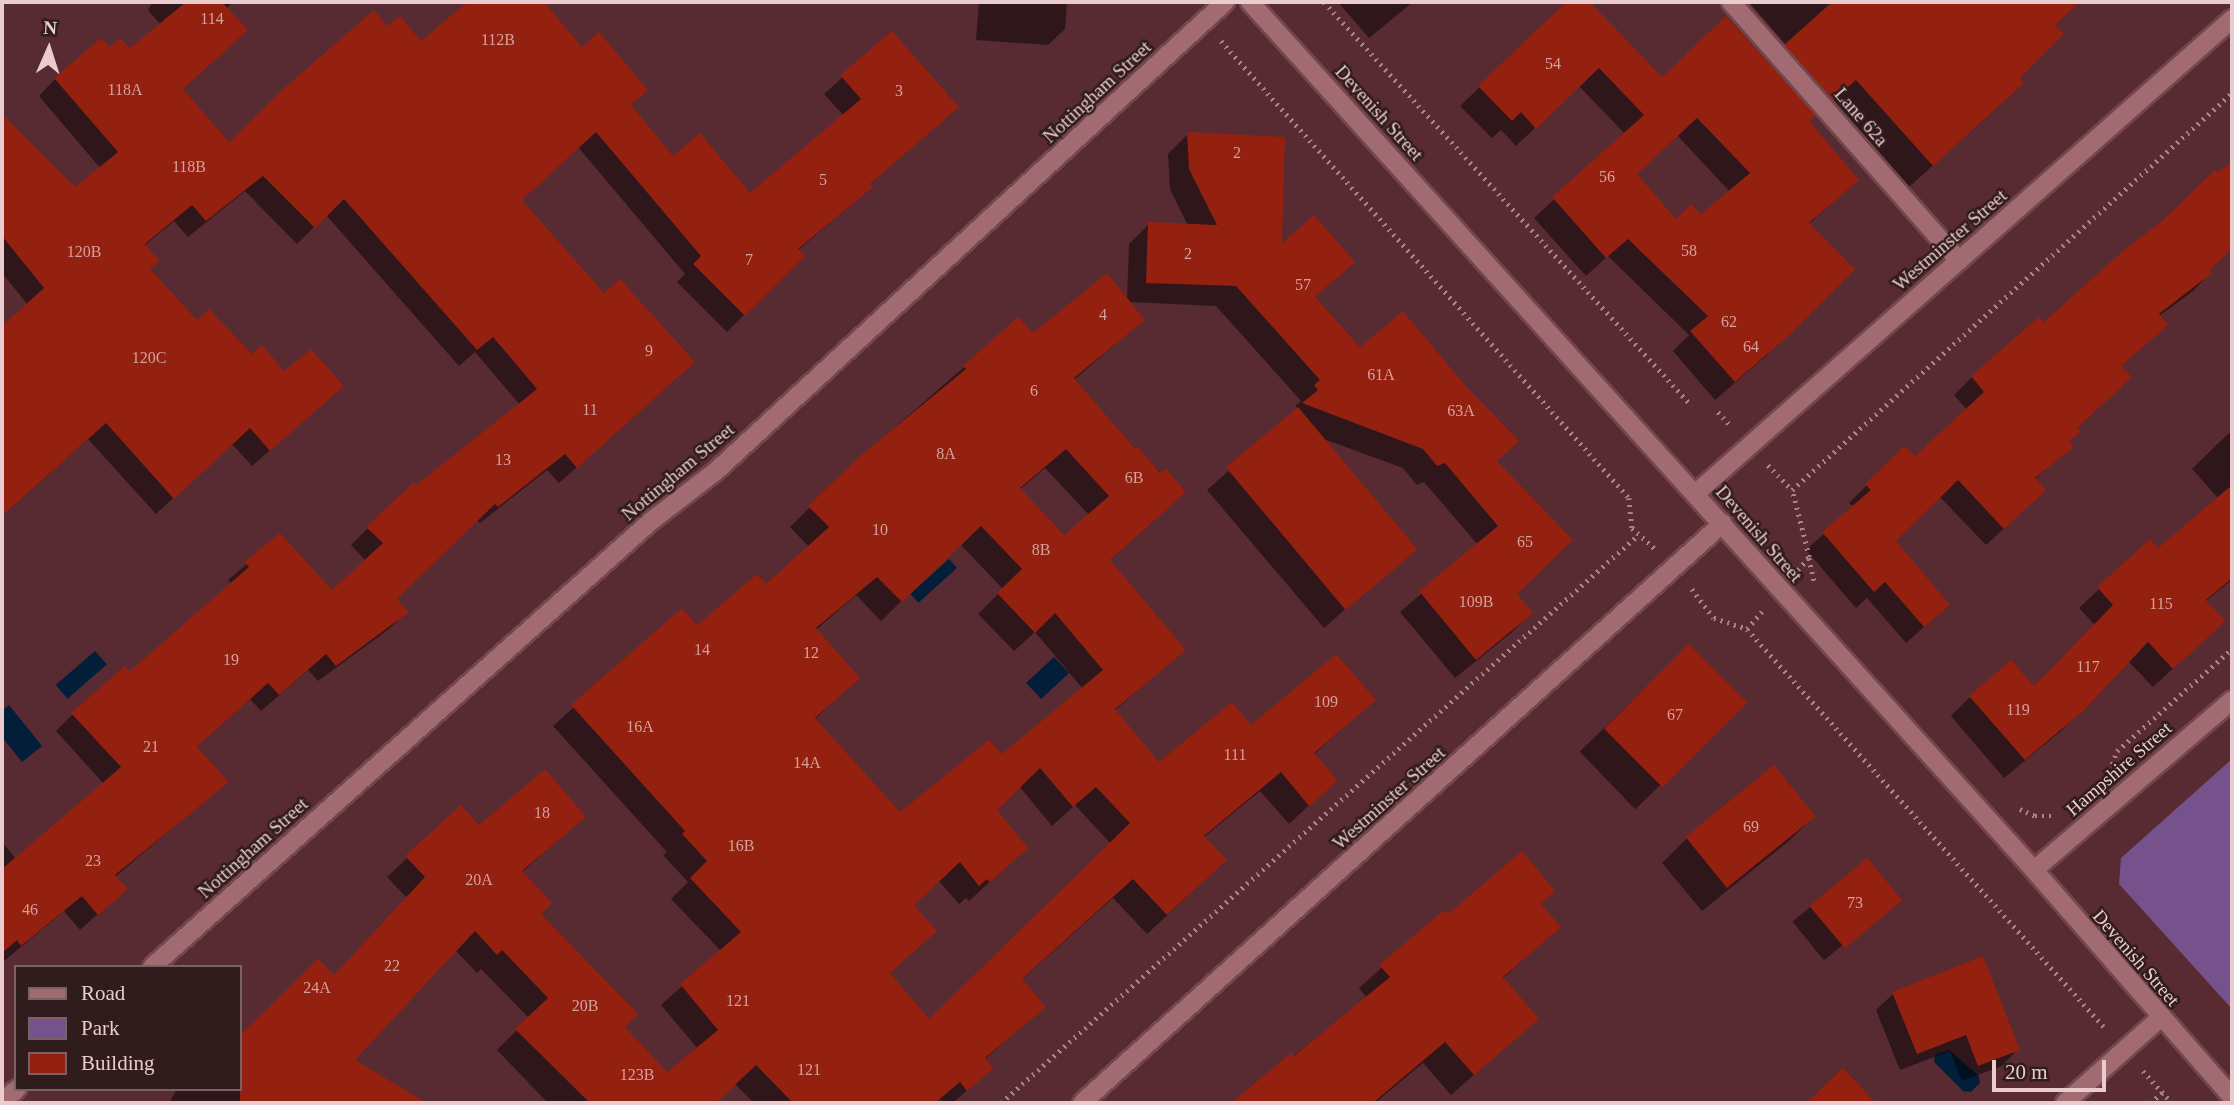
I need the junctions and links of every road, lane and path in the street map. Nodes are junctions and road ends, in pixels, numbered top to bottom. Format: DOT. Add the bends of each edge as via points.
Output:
graph roads {
  1 [pos="1225,2"];
  2 [pos="1251,2"];
  3 [pos="1324,2"];
  4 [pos="1731,2"];
  5 [pos="2232,19"];
  6 [pos="2232,93"];
  7 [pos="1959,261"];
  8 [pos="1692,406"];
  9 [pos="1695,494"];
  10 [pos="1723,523"];
  11 [pos="1639,535"];
  12 [pos="1809,557"];
  13 [pos="1780,590"];
  14 [pos="1823,593"];
  15 [pos="1747,629"];
  16 [pos="2232,649"];
  17 [pos="2232,700"];
  18 [pos="2109,773"];
  19 [pos="2010,806"];
  20 [pos="2061,816"];
  21 [pos="2034,870"];
  22 [pos="154,965"];
  23 [pos="2160,1017"];
  24 [pos="2162,1093"];
  25 [pos="2232,1097"];
  26 [pos="1001,1103"];
  27 [pos="1082,1103"];
  28 [pos="2065,1103"];
  29 [pos="2150,1103"];
  1 -- 22 [label="street, Nottingham Street" via="722,466 650,522"];
  2 -- 9 [label="street, Devenish Street"];
  3 -- 8 [label="path"];
  4 -- 7 [label="street, Lane 62a"];
  5 -- 7 [label="street, Westminster Street"];
  6 -- 12 [label="path" via="1792,490"];
  7 -- 9 [label="street, Westminster Street"];
  9 -- 10 [label="street, Devenish Street"];
  10 -- 13 [label="street, Devenish Street"];
  10 -- 27 [label="street, Westminster Street"];
  11 -- 26 [label="path"];
  12 -- 13 [label="path"];
  12 -- 14 [label="path" via="1814,583"];
  13 -- 15 [label="path"];
  13 -- 21 [label="street, Devenish Street"];
  16 -- 18 [label="path" via="2117,751"];
  17 -- 21 [label="street, Hampshire Street"];
  19 -- 20 [label="path" via="2035,816"];
  21 -- 23 [label="street, Devenish Street"];
  23 -- 25 [label="street, Devenish Street"];
  23 -- 28 [label="street"];
  24 -- 29 [label="path"];
}
